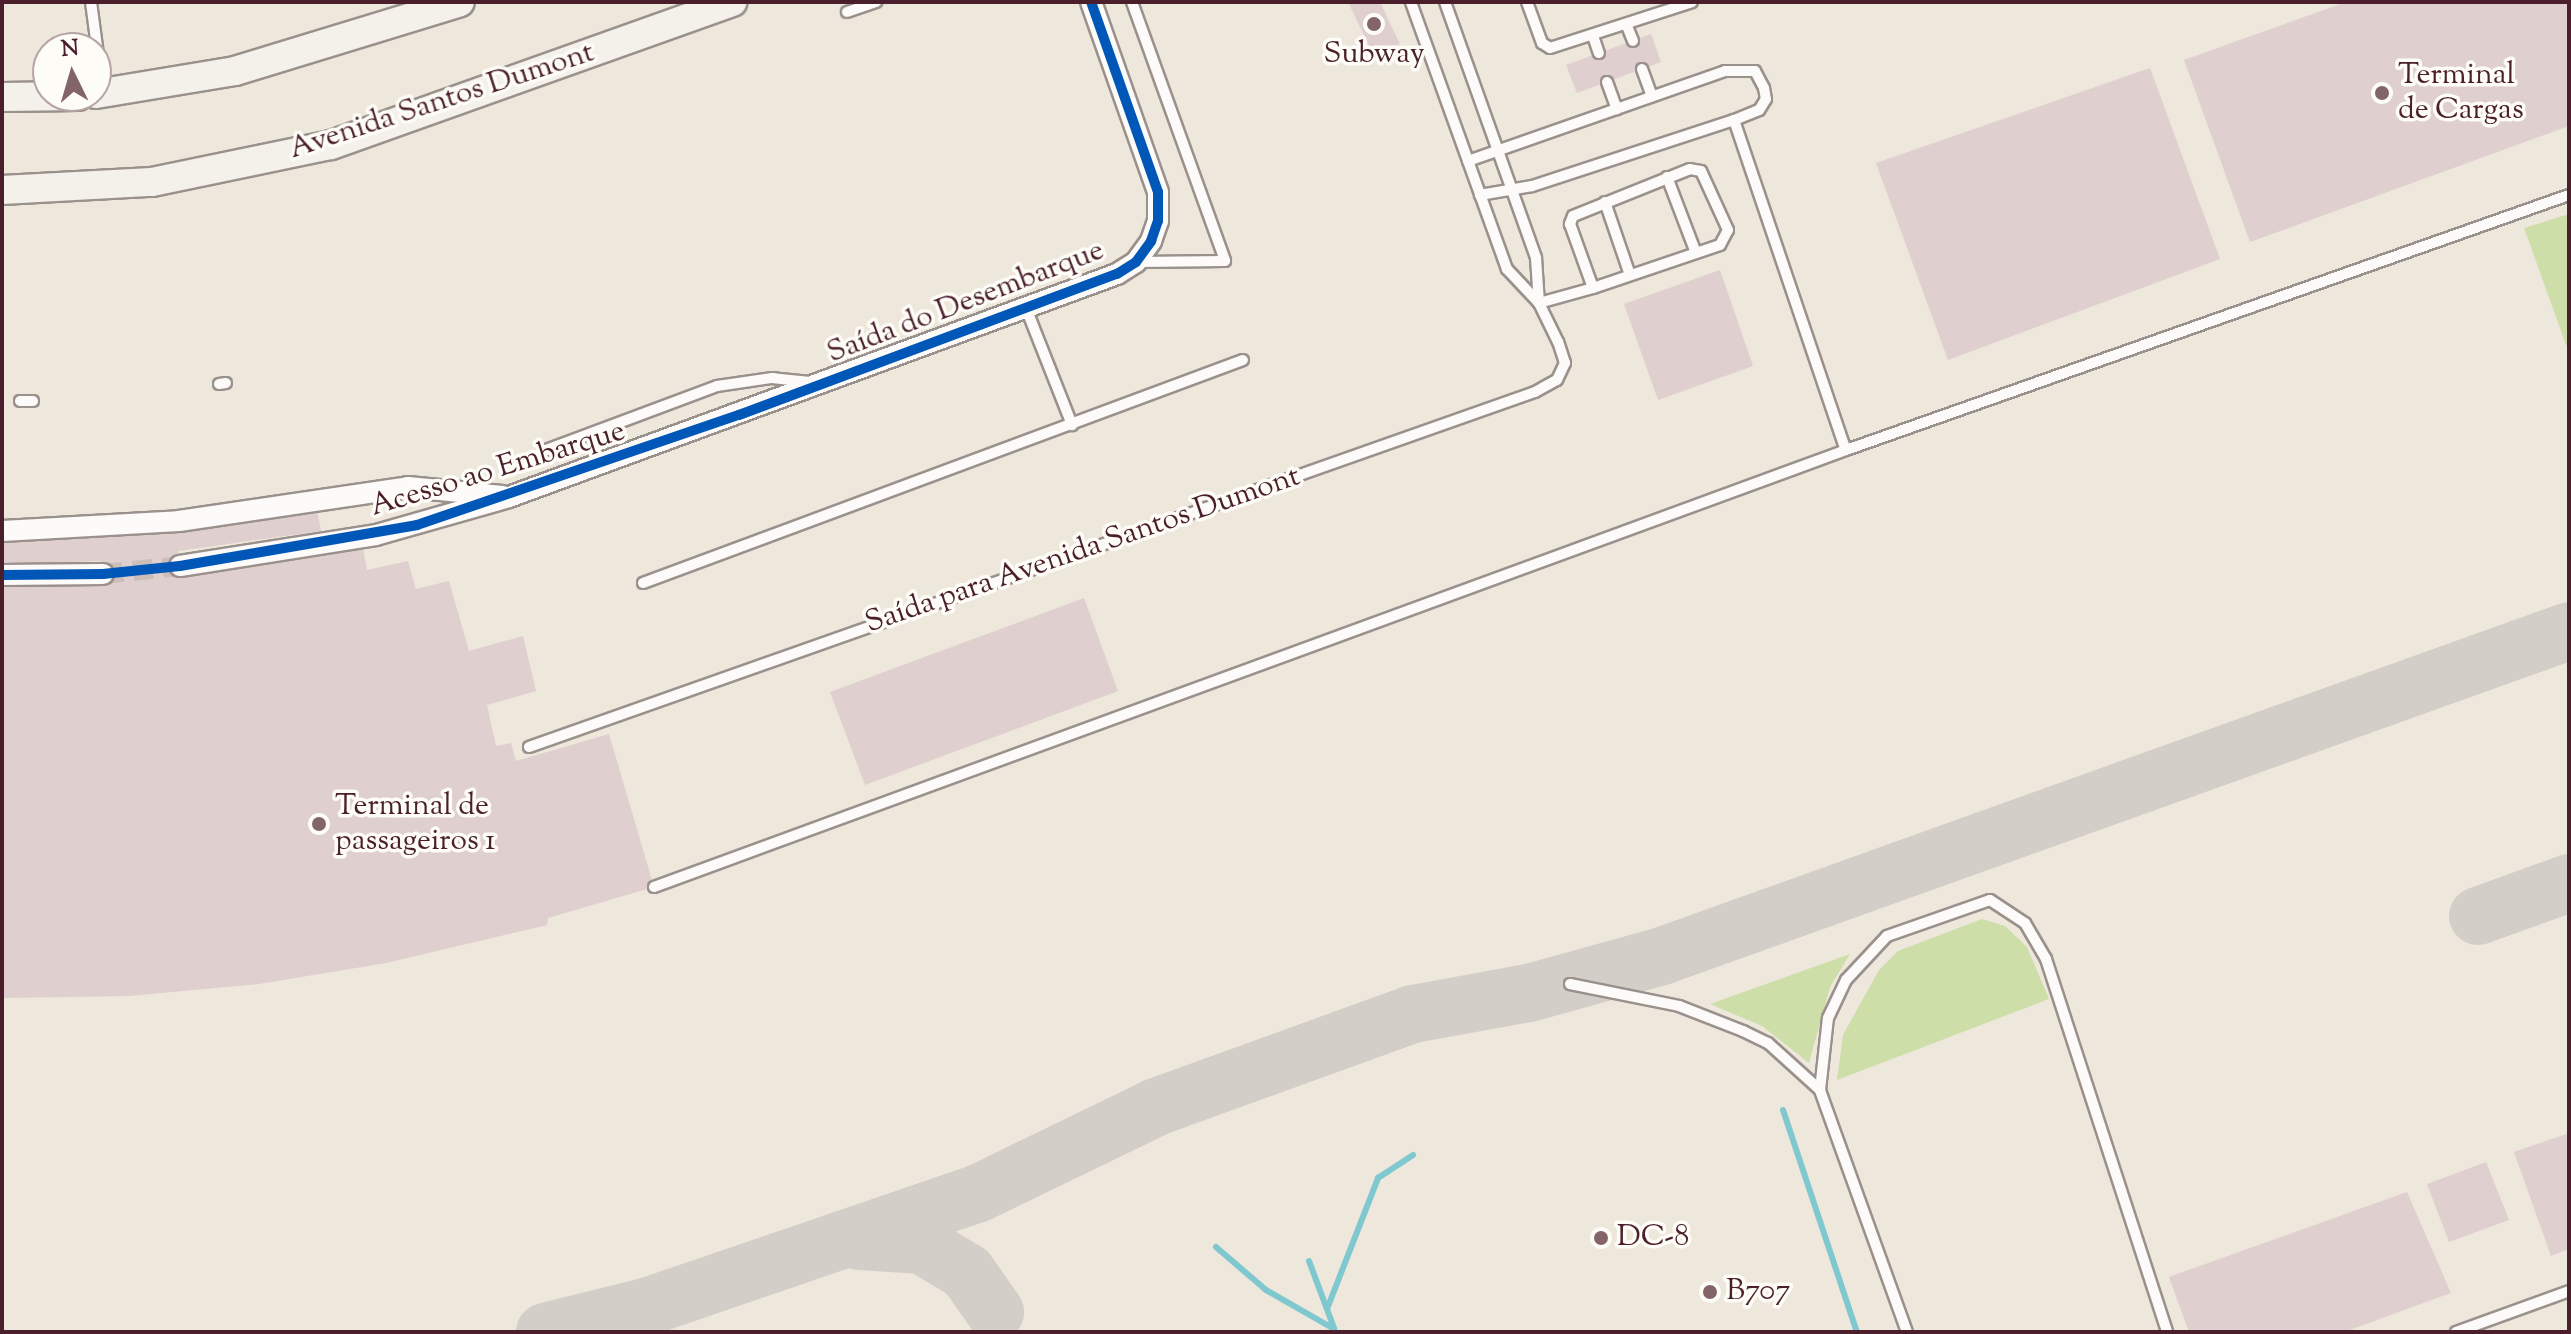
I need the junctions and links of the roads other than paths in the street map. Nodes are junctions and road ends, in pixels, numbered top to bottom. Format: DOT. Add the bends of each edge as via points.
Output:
graph roads {
  1 [pos="91,2"];
  2 [pos="460,2"];
  3 [pos="732,2"];
  4 [pos="876,2"];
  5 [pos="1091,2"];
  6 [pos="1132,2"];
  7 [pos="1411,2"];
  8 [pos="1445,2"];
  9 [pos="1527,2"];
  10 [pos="1692,2"];
  11 [pos="847,12"];
  12 [pos="1627,26"];
  13 [pos="91,32"];
  14 [pos="1593,36"];
  15 [pos="1633,41"];
  16 [pos="1599,53"];
  17 [pos="1642,69"];
  18 [pos="1607,82"];
  19 [pos="112,92"];
  20 [pos="32,96"];
  21 [pos="1652,96"];
  22 [pos="2,97"];
  23 [pos="1617,109"];
  24 [pos="1734,120"];
  25 [pos="1498,150"];
  26 [pos="1468,161"];
  27 [pos="1667,177"];
  28 [pos="2,190"];
  29 [pos="1513,191"];
  30 [pos="1480,195"];
  31 [pos="2569,195"];
  32 [pos="1605,202"];
  33 [pos="1696,253"];
  34 [pos="1136,262"];
  35 [pos="1630,275"];
  36 [pos="1593,288"];
  37 [pos="1539,303"];
  38 [pos="1026,308"];
  39 [pos="1243,360"];
  40 [pos="822,383"];
  41 [pos="20,401"];
  42 [pos="33,401"];
  43 [pos="1072,425"];
  44 [pos="546,450"];
  45 [pos="1846,450"];
  46 [pos="509,497"];
  47 [pos="2,531"];
  48 [pos="180,566"];
  49 [pos="103,574"];
  50 [pos="2,575"];
  51 [pos="643,583"];
  52 [pos="529,747"];
  53 [pos="654,887"];
  54 [pos="1570,984"];
  55 [pos="1820,1090"];
  56 [pos="2569,1291"];
  57 [pos="1907,1332"];
  58 [pos="2167,1332"];
  59 [pos="2456,1332"];
  1 -- 13 [label="lane"];
  2 -- 19 [label="main road" via="235,71"];
  3 -- 28 [label="main road, Avenida Santos Dumont" via="331,145 152,182"];
  4 -- 11 [label="lane"];
  5 -- 34 [label="street, Saída do Desembarque" via="1158,192 1158,221"];
  6 -- 34 [label="lane" via="1225,261"];
  7 -- 26 [label="lane"];
  8 -- 25 [label="lane"];
  9 -- 14 [label="lane" via="1542,43 1550,48"];
  10 -- 12 [label="lane"];
  12 -- 14 [label="lane"];
  12 -- 15 [label="lane"];
  14 -- 16 [label="lane"];
  17 -- 21 [label="lane"];
  18 -- 23 [label="lane"];
  20 -- 22 [label="main road"];
  21 -- 23 [label="lane"];
  21 -- 24 [label="lane" via="1725,71 1755,71 1766,99 1759,110"];
  23 -- 25 [label="lane"];
  24 -- 29 [label="lane"];
  24 -- 45 [label="lane"];
  25 -- 26 [label="lane"];
  25 -- 29 [label="lane"];
  26 -- 30 [label="lane"];
  27 -- 32 [label="lane"];
  27 -- 33 [label="lane"];
  27 -- 33 [label="lane" via="1701,171 1728,230 1720,245"];
  29 -- 30 [label="lane"];
  29 -- 37 [label="lane" via="1536,258"];
  30 -- 37 [label="lane" via="1507,269"];
  31 -- 45 [label="lane"];
  32 -- 35 [label="lane"];
  32 -- 36 [label="lane" via="1573,216 1570,224"];
  33 -- 35 [label="lane"];
  34 -- 38 [label="street, Saída do Desembarque"];
  35 -- 36 [label="lane"];
  36 -- 37 [label="lane"];
  37 -- 52 [label="lane, Saída para Avenida Santos Dumont" via="1565,363 1557,380 1535,392"];
  38 -- 40 [label="street, Saída do Desembarque"];
  38 -- 43 [label="lane"];
  39 -- 43 [label="lane"];
  40 -- 44 [label="lane, Saída do Desembarque" via="772,378 731,383"];
  40 -- 46 [label="street, Acesso ao Embarque"];
  41 -- 42 [label="lane"];
  43 -- 51 [label="lane"];
  45 -- 53 [label="lane"];
  46 -- 47 [label="street" via="408,487 179,521"];
  46 -- 48 [label="street, Acesso ao Embarque" via="376,535"];
  49 -- 50 [label="street"];
  54 -- 55 [label="lane" via="1679,1006 1743,1031 1768,1043"];
  55 -- 57 [label="lane"];
  55 -- 58 [label="lane" via="1828,1018 1863,956 1887,936 1990,900 2006,907 2025,923 2046,959"];
  56 -- 59 [label="lane"];
}
